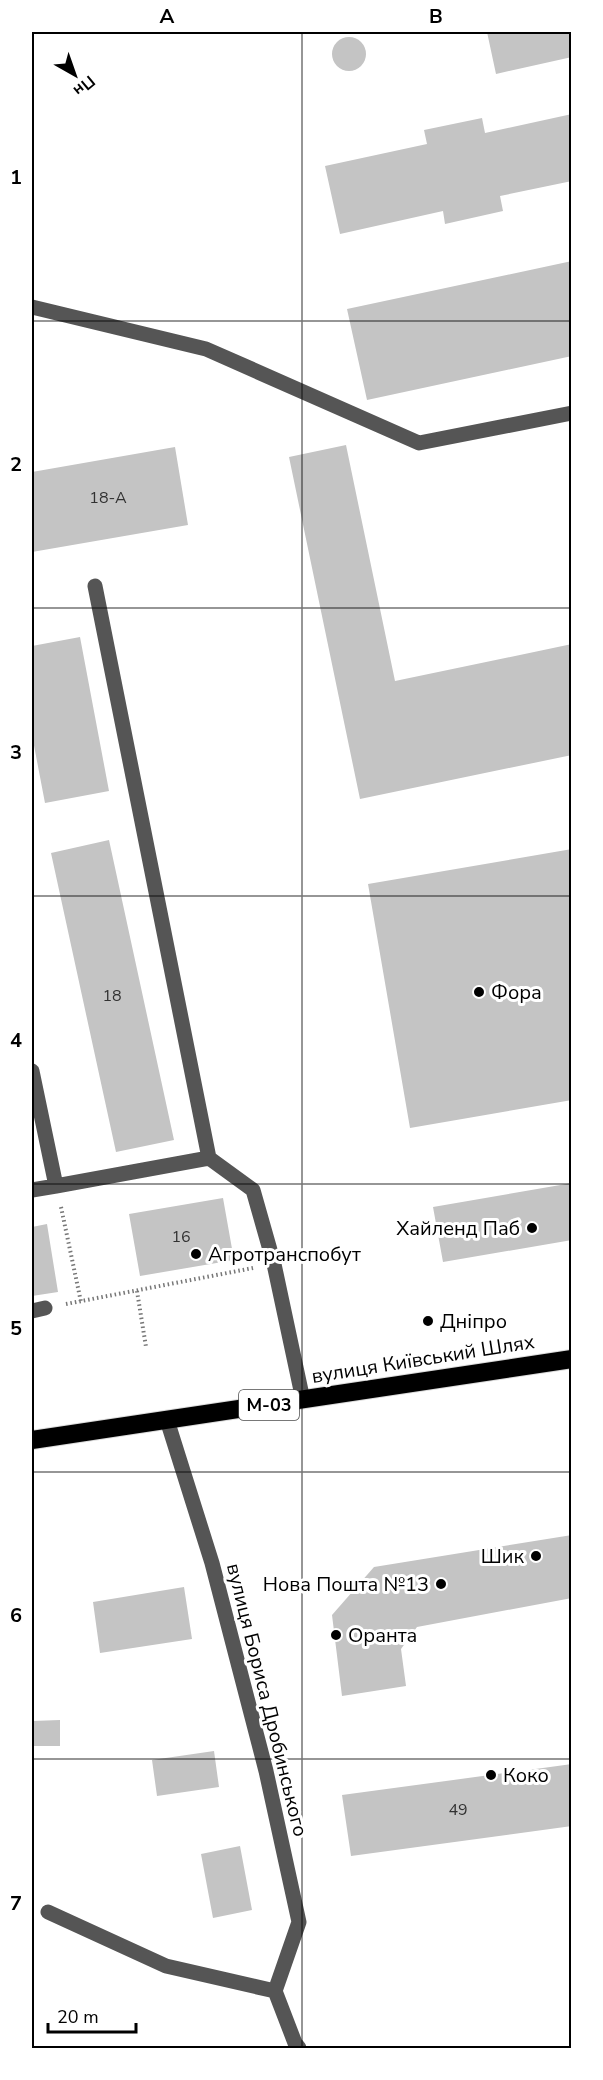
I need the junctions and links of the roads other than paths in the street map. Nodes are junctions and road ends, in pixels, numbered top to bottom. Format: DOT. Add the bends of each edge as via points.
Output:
graph roads {
  1 [pos="32,308"];
  2 [pos="572,413"];
  3 [pos="94,586"];
  4 [pos="32,1071"];
  5 [pos="209,1158"];
  6 [pos="56,1186"];
  7 [pos="32,1190"];
  8 [pos="572,1359"];
  9 [pos="303,1400"];
  10 [pos="167,1420"];
  11 [pos="32,1440"];
  12 [pos="48,1912"];
  13 [pos="275,1991"];
  14 [pos="298,2049"];
  1 -- 2 [label="street" via="206,349 419,443"];
  3 -- 5 [label="street"];
  4 -- 6 [label="street"];
  5 -- 6 [label="street"];
  5 -- 9 [label="street" via="253,1191 274,1264"];
  6 -- 7 [label="street"];
  8 -- 9 [label="highway, вулиця Київський Шлях / М-03"];
  9 -- 10 [label="highway, вулиця Київський Шлях / М-03"];
  10 -- 11 [label="highway, вулиця Київський Шлях / М-03"];
  10 -- 13 [label="street, вулиця Бориса Дробинського" via="212,1563 266,1771 299,1922"];
  12 -- 13 [label="street" via="166,1966"];
  13 -- 14 [label="street"];
}
